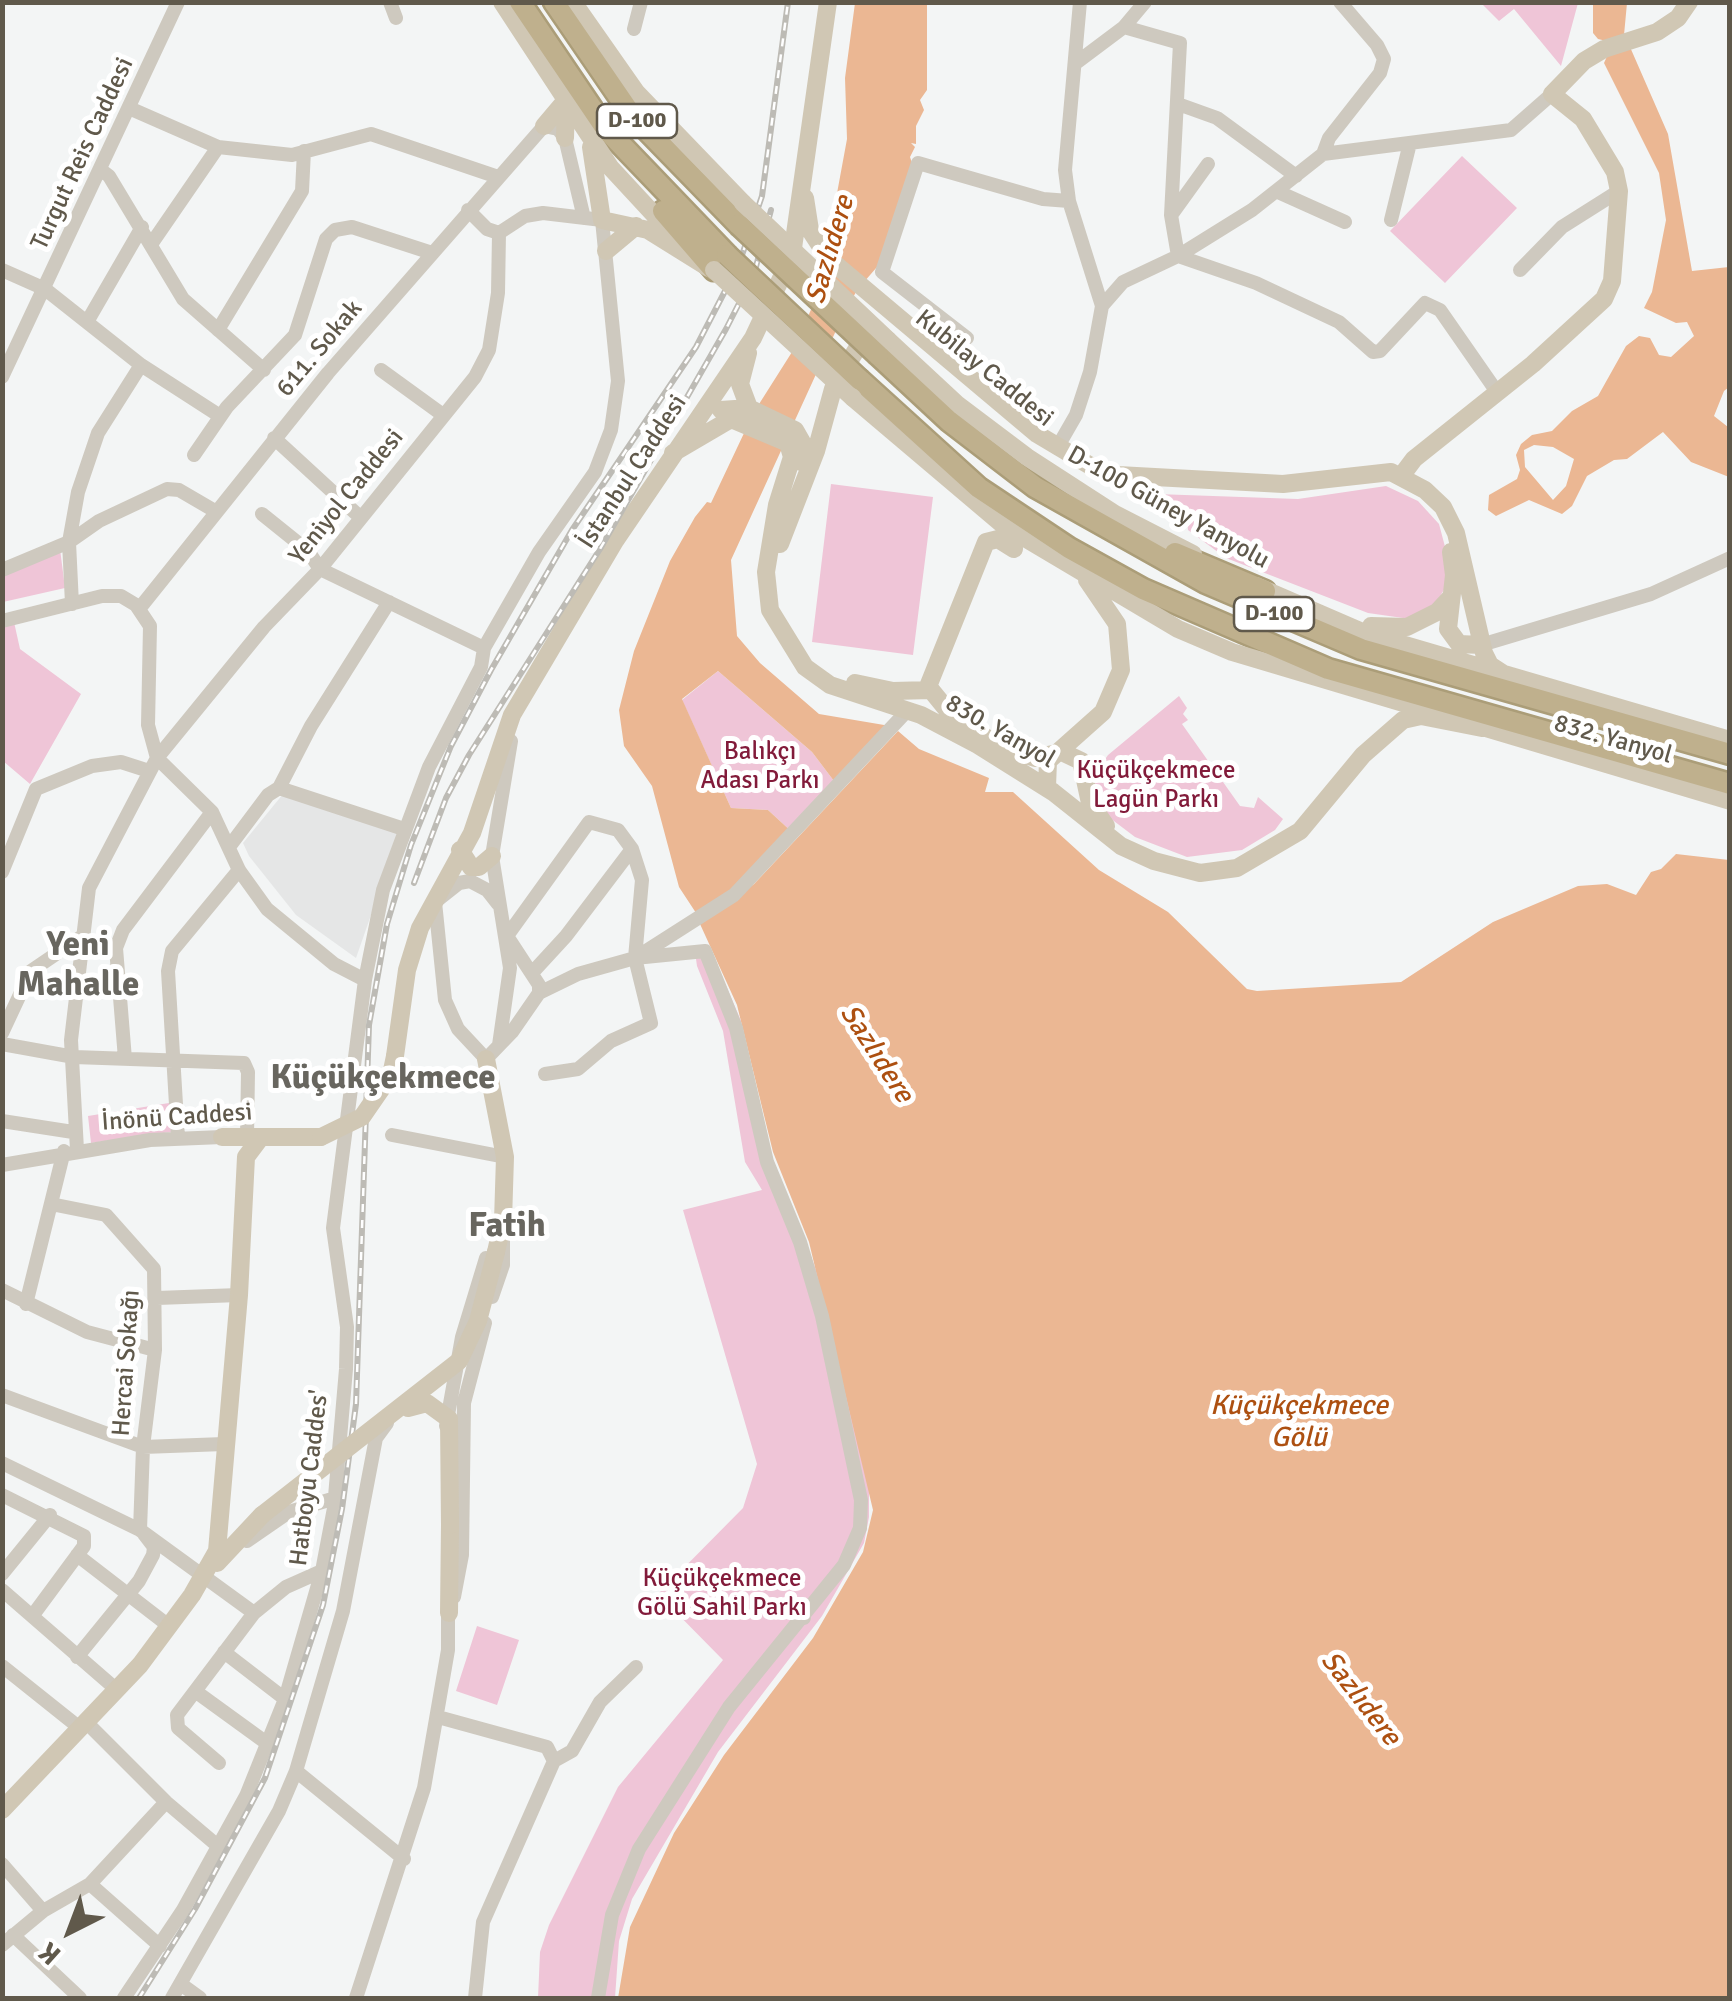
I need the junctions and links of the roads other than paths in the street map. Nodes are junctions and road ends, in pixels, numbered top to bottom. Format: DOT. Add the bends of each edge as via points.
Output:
graph roads {
  1 [pos="178,2"];
  2 [pos="390,2"];
  3 [pos="502,2"];
  4 [pos="520,2"];
  5 [pos="554,2"];
  6 [pos="573,2"];
  7 [pos="642,2"];
  8 [pos="828,2"];
  9 [pos="1080,2"];
  10 [pos="1145,2"];
  11 [pos="1340,2"];
  12 [pos="1689,2"];
  13 [pos="396,18"];
  14 [pos="1124,27"];
  15 [pos="634,29"];
  16 [pos="1076,63"];
  17 [pos="1552,94"];
  18 [pos="566,100"];
  19 [pos="1178,104"];
  20 [pos="129,108"];
  21 [pos="544,126"];
  22 [pos="586,131"];
  23 [pos="565,138"];
  24 [pos="1410,143"];
  25 [pos="218,146"];
  26 [pos="304,151"];
  27 [pos="1324,154"];
  28 [pos="1208,164"];
  29 [pos="101,170"];
  30 [pos="1296,176"];
  31 [pos="498,177"];
  32 [pos="1276,191"];
  33 [pos="1619,191"];
  34 [pos="803,193"];
  35 [pos="1069,201"];
  36 [pos="468,210"];
  37 [pos="1171,214"];
  38 [pos="593,219"];
  39 [pos="1391,220"];
  40 [pos="1345,222"];
  41 [pos="636,226"];
  42 [pos="142,227"];
  43 [pos="499,233"];
  44 [pos="152,243"];
  45 [pos="606,251"];
  46 [pos="432,254"];
  47 [pos="792,255"];
  48 [pos="1178,256"];
  49 [pos="829,259"];
  50 [pos="720,262"];
  51 [pos="2,270"];
  52 [pos="1520,270"];
  53 [pos="45,289"];
  54 [pos="865,290"];
  55 [pos="1102,306"];
  56 [pos="874,319"];
  57 [pos="88,322"];
  58 [pos="218,330"];
  59 [pos="752,338"];
  60 [pos="968,338"];
  61 [pos="883,348"];
  62 [pos="141,365"];
  63 [pos="264,370"];
  64 [pos="381,370"];
  65 [pos="2,377"];
  66 [pos="833,389"];
  67 [pos="856,389"];
  68 [pos="1497,392"];
  69 [pos="442,415"];
  70 [pos="746,415"];
  71 [pos="220,416"];
  72 [pos="792,436"];
  73 [pos="274,438"];
  74 [pos="1057,448"];
  75 [pos="673,453"];
  76 [pos="194,455"];
  77 [pos="1402,475"];
  78 [pos="1061,505"];
  79 [pos="215,511"];
  80 [pos="262,514"];
  81 [pos="360,518"];
  82 [pos="69,542"];
  83 [pos="1014,548"];
  84 [pos="1730,558"];
  85 [pos="320,569"];
  86 [pos="2,570"];
  87 [pos="1081,572"];
  88 [pos="1265,591"];
  89 [pos="1450,598"];
  90 [pos="389,602"];
  91 [pos="1136,602"];
  92 [pos="72,604"];
  93 [pos="139,609"];
  94 [pos="1333,619"];
  95 [pos="2,621"];
  96 [pos="1480,645"];
  97 [pos="484,648"];
  98 [pos="1510,678"];
  99 [pos="1364,680"];
  100 [pos="928,694"];
  101 [pos="512,715"];
  102 [pos="908,718"];
  103 [pos="1482,728"];
  104 [pos="1730,740"];
  105 [pos="1060,752"];
  106 [pos="1730,754"];
  107 [pos="153,764"];
  108 [pos="1085,773"];
  109 [pos="1730,784"];
  110 [pos="279,788"];
  111 [pos="1050,789"];
  112 [pos="1730,801"];
  113 [pos="212,812"];
  114 [pos="1299,825"];
  115 [pos="404,829"];
  116 [pos="229,848"];
  117 [pos="632,848"];
  118 [pos="460,850"];
  119 [pos="492,856"];
  120 [pos="239,870"];
  121 [pos="2,872"];
  122 [pos="435,902"];
  123 [pos="498,904"];
  124 [pos="508,936"];
  125 [pos="81,937"];
  126 [pos="635,958"];
  127 [pos="532,973"];
  128 [pos="364,980"];
  129 [pos="539,994"];
  130 [pos="2,1033"];
  131 [pos="2,1044"];
  132 [pos="492,1052"];
  133 [pos="74,1057"];
  134 [pos="124,1059"];
  135 [pos="174,1062"];
  136 [pos="545,1074"];
  137 [pos="2,1122"];
  138 [pos="73,1132"];
  139 [pos="392,1135"];
  140 [pos="222,1137"];
  141 [pos="254,1137"];
  142 [pos="178,1138"];
  143 [pos="70,1151"];
  144 [pos="246,1157"];
  145 [pos="505,1157"];
  146 [pos="2,1165"];
  147 [pos="51,1204"];
  148 [pos="499,1243"];
  149 [pos="2,1290"];
  150 [pos="239,1296"];
  151 [pos="157,1298"];
  152 [pos="26,1304"];
  153 [pos="156,1350"];
  154 [pos="455,1370"];
  155 [pos="2,1395"];
  156 [pos="419,1398"];
  157 [pos="448,1406"];
  158 [pos="398,1412"];
  159 [pos="224,1444"];
  160 [pos="143,1447"];
  161 [pos="2,1463"];
  162 [pos="2,1495"];
  163 [pos="221,1498"];
  164 [pos="332,1499"];
  165 [pos="262,1515"];
  166 [pos="50,1516"];
  167 [pos="140,1530"];
  168 [pos="78,1555"];
  169 [pos="211,1567"];
  170 [pos="322,1571"];
  171 [pos="2,1574"];
  172 [pos="2,1590"];
  173 [pos="130,1596"];
  174 [pos="788,1604"];
  175 [pos="449,1612"];
  176 [pos="254,1613"];
  177 [pos="33,1616"];
  178 [pos="804,1618"];
  179 [pos="169,1626"];
  180 [pos="224,1652"];
  181 [pos="77,1657"];
  182 [pos="2,1666"];
  183 [pos="636,1667"];
  184 [pos="117,1690"];
  185 [pos="196,1692"];
  186 [pos="285,1699"];
  187 [pos="438,1716"];
  188 [pos="84,1726"];
  189 [pos="268,1744"];
  190 [pos="554,1761"];
  191 [pos="218,1764"];
  192 [pos="296,1770"];
  193 [pos="166,1802"];
  194 [pos="2,1810"];
  195 [pos="219,1847"];
  196 [pos="404,1858"];
  197 [pos="2,1864"];
  198 [pos="90,1884"];
  199 [pos="44,1911"];
  200 [pos="8,1940"];
  201 [pos="160,1946"];
  202 [pos="182,1985"];
  203 [pos="80,1998"];
  204 [pos="124,1998"];
  205 [pos="172,1998"];
  206 [pos="200,1998"];
  207 [pos="356,1998"];
  208 [pos="474,1998"];
  209 [pos="598,1998"];
  1 -- 20 [label="street, Turgut Reis Caddesi"];
  2 -- 13 [label="street"];
  3 -- 18 [label="main road"];
  4 -- 50 [label="highway, D-100" via="564,72"];
  5 -- 61 [label="highway, D-100, bridge" via="630,113 739,225"];
  6 -- 61 [label="main road, D-100 Güney Yanyolu, bridge" via="636,92"];
  7 -- 15 [label="street"];
  8 -- 34 [label="main road, İstanbul Caddesi"];
  9 -- 16 [label="street"];
  10 -- 14 [label="street"];
  11 -- 27 [label="street" via="1384,59"];
  12 -- 17 [label="main road" via="1658,32 1584,60"];
  14 -- 16 [label="street"];
  14 -- 19 [label="street" via="1180,43"];
  16 -- 35 [label="street" via="1065,170"];
  17 -- 24 [label="street" via="1510,130"];
  17 -- 33 [label="main road" via="1583,119"];
  18 -- 21 [label="main road"];
  18 -- 22 [label="main road"];
  18 -- 23 [label="main road"];
  19 -- 30 [label="street" via="1217,118"];
  19 -- 37 [label="street"];
  20 -- 25 [label="street"];
  20 -- 29 [label="street, Turgut Reis Caddesi"];
  21 -- 23 [label="street"];
  21 -- 31 [label="street, 611. Sokak"];
  22 -- 38 [label="main road"];
  22 -- 50 [label="main road" via="631,193"];
  23 -- 38 [label="street, Hatboyu Caddes'"];
  24 -- 27 [label="street"];
  24 -- 39 [label="street"];
  25 -- 26 [label="street"];
  25 -- 44 [label="street"];
  26 -- 31 [label="street" via="371,134"];
  26 -- 58 [label="street" via="302,190"];
  27 -- 30 [label="street"];
  28 -- 37 [label="street"];
  29 -- 42 [label="street"];
  29 -- 53 [label="street, Turgut Reis Caddesi"];
  30 -- 32 [label="street"];
  31 -- 36 [label="street, 611. Sokak"];
  32 -- 40 [label="street"];
  32 -- 48 [label="street"];
  33 -- 52 [label="street" via="1562,227"];
  33 -- 68 [label="main road" via="1612,280 1604,299"];
  34 -- 47 [label="main road, İstanbul Caddesi"];
  34 -- 49 [label="main road" via="810,230"];
  35 -- 55 [label="street"];
  35 -- 60 [label="street" via="918,163 882,272"];
  36 -- 43 [label="street"];
  36 -- 46 [label="street, 611. Sokak"];
  37 -- 48 [label="street"];
  38 -- 41 [label="main road"];
  38 -- 43 [label="street" via="525,216"];
  38 -- 45 [label="street, Hatboyu Caddes'"];
  41 -- 45 [label="main road"];
  41 -- 50 [label="main road"];
  42 -- 44 [label="street"];
  42 -- 57 [label="street"];
  43 -- 69 [label="street, Yeniyol Caddesi" via="489,350"];
  44 -- 58 [label="street" via="183,299"];
  45 -- 97 [label="street, Hatboyu Caddes'" via="618,380 611,430 594,472"];
  46 -- 63 [label="street" via="352,227 335,230 326,239 295,335"];
  46 -- 73 [label="street, 611. Sokak"];
  47 -- 49 [label="main road"];
  47 -- 59 [label="main road, İstanbul Caddesi"];
  48 -- 55 [label="street" via="1123,282"];
  48 -- 68 [label="street" via="1339,322 1373,352 1425,303 1440,310"];
  49 -- 54 [label="main road, Kubilay Caddesi"];
  50 -- 67 [label="highway, D-100, bridge"];
  51 -- 53 [label="street"];
  53 -- 57 [label="street"];
  53 -- 65 [label="street, Turgut Reis Caddesi"];
  54 -- 56 [label="main road"];
  54 -- 74 [label="main road, Kubilay Caddesi"];
  55 -- 74 [label="street" via="1090,372"];
  56 -- 66 [label="main road"];
  56 -- 89 [label="main road, Kubilay Caddesi" via="889,323 1051,456 1107,483 1307,494 1380,480 1397,483 1436,514 1445,532 1454,575"];
  57 -- 62 [label="street"];
  58 -- 63 [label="street"];
  59 -- 70 [label="main road" via="740,384"];
  59 -- 75 [label="main road, İstanbul Caddesi"];
  61 -- 78 [label="highway, D-100" via="981,447"];
  61 -- 88 [label="main road, D-100 Güney Yanyolu" via="1051,474"];
  62 -- 71 [label="street"];
  62 -- 82 [label="street" via="98,433"];
  63 -- 71 [label="street"];
  64 -- 69 [label="street"];
  66 -- 72 [label="main road"];
  66 -- 100 [label="main road, 830. Yanyol" via="778,550 782,615 820,668 869,688"];
  67 -- 87 [label="main road" via="1003,525"];
  67 -- 99 [label="highway, D-100" via="968,479 1100,568"];
  68 -- 77 [label="main road"];
  69 -- 81 [label="street, Yeniyol Caddesi"];
  70 -- 72 [label="main road"];
  70 -- 75 [label="main road" via="711,414"];
  71 -- 76 [label="street"];
  72 -- 102 [label="main road, 830. Yanyol" via="804,452 770,536 770,610 805,667 830,685"];
  73 -- 79 [label="street, 611. Sokak"];
  73 -- 81 [label="street"];
  74 -- 77 [label="main road, Kubilay Caddesi" via="1118,475 1284,484 1374,472"];
  75 -- 101 [label="main road, İstanbul Caddesi"];
  77 -- 96 [label="main road" via="1443,507 1456,533"];
  78 -- 88 [label="highway"];
  78 -- 106 [label="highway, D-100" via="1206,584 1323,635"];
  79 -- 82 [label="street" via="167,488"];
  79 -- 93 [label="street, 611. Sokak"];
  80 -- 85 [label="street"];
  81 -- 85 [label="street, Yeniyol Caddesi"];
  82 -- 86 [label="street"];
  82 -- 92 [label="street"];
  83 -- 100 [label="main road" via="998,539 986,542"];
  84 -- 96 [label="street" via="1651,594"];
  85 -- 90 [label="street"];
  85 -- 107 [label="street, Yeniyol Caddesi"];
  87 -- 91 [label="main road"];
  87 -- 105 [label="main road" via="1118,624 1121,670 1102,712"];
  88 -- 94 [label="main road, D-100 Güney Yanyolu"];
  89 -- 94 [label="main road" via="1426,619 1394,629"];
  89 -- 96 [label="main road" via="1451,637"];
  90 -- 97 [label="street"];
  90 -- 110 [label="street"];
  91 -- 99 [label="highway" via="1281,658"];
  91 -- 103 [label="main road" via="1232,652"];
  92 -- 93 [label="street" via="121,596"];
  92 -- 95 [label="street"];
  93 -- 107 [label="street" via="150,626"];
  94 -- 98 [label="main road, D-100 Güney Yanyolu"];
  96 -- 98 [label="main road" via="1490,665"];
  97 -- 115 [label="street, Hatboyu Caddes'"];
  98 -- 104 [label="main road, D-100 Güney Yanyolu"];
  99 -- 109 [label="highway, D-100"];
  100 -- 102 [label="main road" via="936,712"];
  100 -- 105 [label="main road, 830. Yanyol" via="1001,747 1035,758"];
  101 -- 118 [label="main road, İstanbul Caddesi" via="472,833"];
  101 -- 119 [label="street"];
  102 -- 111 [label="main road, 830. Yanyol"];
  102 -- 126 [label="street" via="734,895"];
  103 -- 112 [label="main road, 832. Yanyol"];
  103 -- 114 [label="main road, 830. Yanyol" via="1421,716 1403,720"];
  105 -- 108 [label="main road" via="1078,757"];
  105 -- 111 [label="main road" via="1046,766"];
  107 -- 113 [label="street"];
  107 -- 121 [label="street" via="92,766 36,789"];
  107 -- 125 [label="street, Yeniyol Caddesi" via="89,888"];
  108 -- 111 [label="main road" via="1076,788"];
  108 -- 114 [label="main road, 830. Yanyol" via="1090,803 1104,825 1139,848 1182,863 1238,858"];
  110 -- 115 [label="street"];
  110 -- 116 [label="street"];
  111 -- 114 [label="main road, 830. Yanyol" via="1120,846 1182,870 1237,868 1273,850"];
  113 -- 116 [label="street"];
  113 -- 134 [label="street" via="116,948"];
  115 -- 128 [label="street, Hatboyu Caddes'"];
  116 -- 120 [label="street"];
  117 -- 124 [label="street" via="618,830 589,822"];
  117 -- 126 [label="street" via="642,880"];
  117 -- 127 [label="street"];
  118 -- 119 [label="main road" via="471,867"];
  118 -- 122 [label="main road, İnönü Caddesi"];
  119 -- 123 [label="street"];
  120 -- 128 [label="street" via="288,930"];
  120 -- 135 [label="street" via="172,951"];
  122 -- 123 [label="street" via="470,881"];
  122 -- 132 [label="street" via="445,1000 458,1029"];
  122 -- 141 [label="main road, İnönü Caddesi, bridge" via="407,970 391,1075 362,1117 321,1137"];
  123 -- 124 [label="street"];
  124 -- 127 [label="street"];
  124 -- 132 [label="street" via="509,988"];
  125 -- 130 [label="street" via="31,971"];
  125 -- 133 [label="street, Yeniyol Caddesi"];
  126 -- 129 [label="street" via="578,974"];
  126 -- 136 [label="street" via="651,1023 578,1069"];
  126 -- 178 [label="street" via="705,950 736,1028 767,1162 822,1316 861,1500 860,1528 844,1565"];
  127 -- 129 [label="street"];
  128 -- 164 [label="street, Hatboyu Caddes'" via="333,1228 347,1328"];
  129 -- 132 [label="street"];
  131 -- 133 [label="street"];
  132 -- 145 [label="main road"];
  133 -- 134 [label="street"];
  133 -- 138 [label="street, Yeniyol Caddesi"];
  134 -- 135 [label="street"];
  135 -- 141 [label="street" via="244,1063"];
  135 -- 142 [label="street"];
  137 -- 138 [label="street"];
  138 -- 143 [label="street, Yeniyol Caddesi"];
  139 -- 145 [label="street"];
  140 -- 141 [label="main road, İnönü Caddesi"];
  140 -- 142 [label="street, İnönü Caddesi"];
  140 -- 144 [label="main road"];
  141 -- 144 [label="main road"];
  142 -- 143 [label="street, İnönü Caddesi"];
  143 -- 146 [label="street, İnönü Caddesi"];
  143 -- 147 [label="street"];
  144 -- 150 [label="main road"];
  145 -- 148 [label="main road"];
  147 -- 151 [label="street, Hercai Sokağı" via="106,1215 154,1269"];
  147 -- 152 [label="street"];
  148 -- 154 [label="street" via="487,1254"];
  148 -- 158 [label="main road, bridge" via="478,1321 459,1361"];
  148 -- 175 [label="street" via="502,1265 464,1403 462,1556"];
  149 -- 152 [label="street"];
  150 -- 151 [label="street"];
  150 -- 159 [label="main road"];
  151 -- 153 [label="street, Hercai Sokağı"];
  152 -- 153 [label="street" via="88,1332"];
  153 -- 160 [label="street, Hercai Sokağı"];
  154 -- 156 [label="street"];
  154 -- 157 [label="street"];
  155 -- 160 [label="street"];
  156 -- 157 [label="street" via="441,1396"];
  156 -- 192 [label="street" via="376,1438 343,1610"];
  157 -- 175 [label="street" via="442,1565"];
  158 -- 165 [label="main road, bridge"];
  158 -- 175 [label="main road, bridge" via="421,1402 448,1419"];
  159 -- 160 [label="street"];
  159 -- 163 [label="main road"];
  160 -- 167 [label="street, Hercai Sokağı"];
  161 -- 167 [label="street"];
  162 -- 166 [label="street"];
  163 -- 165 [label="main road" via="239,1517"];
  163 -- 169 [label="main road"];
  164 -- 169 [label="street" via="272,1521"];
  164 -- 170 [label="street, Hatboyu Caddes'"];
  165 -- 169 [label="main road"];
  166 -- 168 [label="street" via="84,1536"];
  166 -- 171 [label="street"];
  167 -- 169 [label="street"];
  167 -- 173 [label="street, Hercai Sokağı" via="153,1554"];
  168 -- 173 [label="street"];
  168 -- 177 [label="street"];
  169 -- 176 [label="street"];
  169 -- 179 [label="main road"];
  170 -- 176 [label="street" via="286,1587"];
  170 -- 186 [label="street, Hatboyu Caddes'"];
  172 -- 177 [label="street"];
  173 -- 179 [label="street"];
  173 -- 181 [label="street"];
  174 -- 178 [label="street"];
  175 -- 187 [label="street"];
  176 -- 180 [label="street"];
  177 -- 181 [label="street"];
  178 -- 209 [label="street" via="729,1706 640,1849 612,1915"];
  179 -- 184 [label="main road"];
  180 -- 185 [label="street"];
  180 -- 186 [label="street"];
  181 -- 184 [label="street"];
  182 -- 188 [label="street"];
  183 -- 190 [label="street" via="600,1702 572,1751"];
  184 -- 188 [label="main road"];
  185 -- 189 [label="street"];
  185 -- 191 [label="street" via="176,1725"];
  186 -- 189 [label="street, Hatboyu Caddes'"];
  187 -- 190 [label="street" via="547,1747"];
  187 -- 196 [label="street"];
  188 -- 193 [label="street"];
  188 -- 194 [label="main road"];
  189 -- 195 [label="street, Hatboyu Caddes'"];
  190 -- 208 [label="street" via="483,1922"];
  192 -- 196 [label="street"];
  192 -- 202 [label="street"];
  193 -- 195 [label="street"];
  193 -- 198 [label="street"];
  195 -- 201 [label="street, Hatboyu Caddes'"];
  196 -- 207 [label="street"];
  197 -- 199 [label="street"];
  198 -- 199 [label="street"];
  198 -- 201 [label="street"];
  199 -- 200 [label="street"];
  200 -- 203 [label="street"];
  201 -- 204 [label="street, Hatboyu Caddes'"];
  202 -- 205 [label="street"];
  202 -- 206 [label="street"];
}
